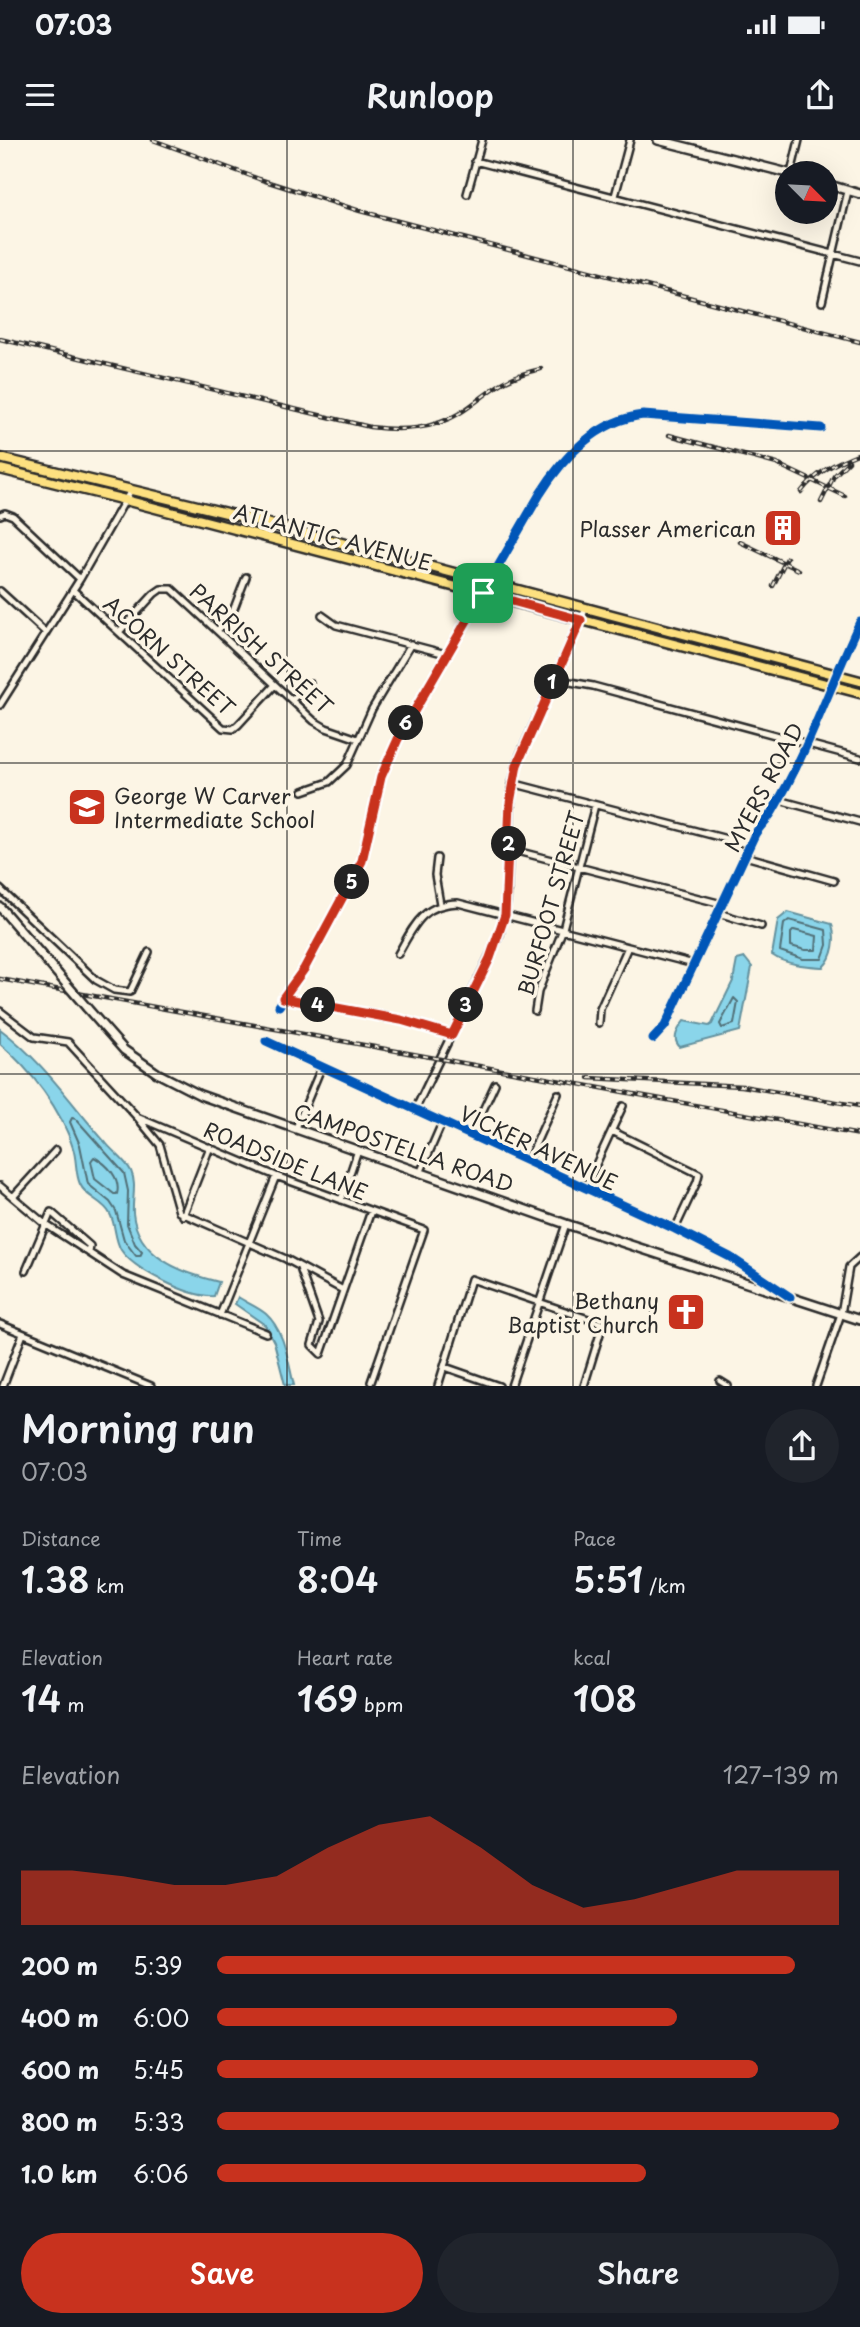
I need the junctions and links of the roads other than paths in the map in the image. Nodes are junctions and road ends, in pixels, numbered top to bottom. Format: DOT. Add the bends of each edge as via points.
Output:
graph roads {
  1 [pos="482,140"];
  2 [pos="630,140"];
  3 [pos="658,140"];
  4 [pos="799,140"];
  5 [pos="793,161"];
  6 [pos="475,162"];
  7 [pos="775,169"];
  8 [pos="838,188"];
  9 [pos="848,191"];
  10 [pos="467,194"];
  11 [pos="860,194"];
  12 [pos="615,196"];
  13 [pos="833,254"];
  14 [pos="860,261"];
  15 [pos="822,302"];
  16 [pos="821,428"];
  17 [pos="0,458"];
  18 [pos="0,469"];
  19 [pos="131,490"];
  20 [pos="125,500"];
  21 [pos="3,514"];
  22 [pos="246,577"];
  23 [pos="80,579"];
  24 [pos="489,583"];
  25 [pos="73,590"];
  26 [pos="0,591"];
  27 [pos="483,593"];
  28 [pos="586,608"];
  29 [pos="323,615"];
  30 [pos="581,620"];
  31 [pos="860,622"];
  32 [pos="218,630"];
  33 [pos="119,632"];
  34 [pos="46,633"];
  35 [pos="411,644"];
  36 [pos="446,654"];
  37 [pos="835,674"];
  38 [pos="553,679"];
  39 [pos="860,681"];
  40 [pos="310,683"];
  41 [pos="831,684"];
  42 [pos="275,685"];
  43 [pos="860,693"];
  44 [pos="292,700"];
  45 [pos="0,705"];
  46 [pos="358,739"];
  47 [pos="808,745"];
  48 [pos="860,758"];
  49 [pos="512,783"];
  50 [pos="303,791"];
  51 [pos="779,800"];
  52 [pos="595,805"];
  53 [pos="860,822"];
  54 [pos="750,845"];
  55 [pos="509,849"];
  56 [pos="745,856"];
  57 [pos="437,858"];
  58 [pos="581,868"];
  59 [pos="834,881"];
  60 [pos="0,889"];
  61 [pos="440,904"];
  62 [pos="722,904"];
  63 [pos="0,906"];
  64 [pos="718,913"];
  65 [pos="505,915"];
  66 [pos="761,926"];
  67 [pos="563,929"];
  68 [pos="628,947"];
  69 [pos="149,952"];
  70 [pos="398,954"];
  71 [pos="694,964"];
  72 [pos="283,998"];
  73 [pos="279,1006"];
  74 [pos="535,1011"];
  75 [pos="3,1012"];
  76 [pos="599,1023"];
  77 [pos="452,1035"];
  78 [pos="653,1039"];
  79 [pos="266,1041"];
  80 [pos="321,1068"];
  81 [pos="495,1084"];
  82 [pos="558,1094"];
  83 [pos="623,1107"];
  84 [pos="415,1110"];
  85 [pos="136,1117"];
  86 [pos="442,1123"];
  87 [pos="296,1128"];
  88 [pos="612,1131"];
  89 [pos="471,1136"];
  90 [pos="210,1147"];
  91 [pos="56,1150"];
  92 [pos="359,1150"];
  93 [pos="528,1161"];
  94 [pos="421,1171"];
  95 [pos="275,1176"];
  96 [pos="0,1186"];
  97 [pos="585,1188"];
  98 [pos="13,1197"];
  99 [pos="341,1200"];
  100 [pos="371,1210"];
  101 [pos="183,1216"];
  102 [pos="45,1224"];
  103 [pos="566,1224"];
  104 [pos="675,1229"];
  105 [pos="250,1242"];
  106 [pos="89,1253"];
  107 [pos="860,1257"];
  108 [pos="300,1268"];
  109 [pos="26,1271"];
  110 [pos="343,1290"];
  111 [pos="790,1297"];
  112 [pos="540,1302"];
  113 [pos="841,1314"];
  114 [pos="220,1315"];
  115 [pos="860,1320"];
  116 [pos="0,1324"];
  117 [pos="266,1333"];
  118 [pos="23,1334"];
  119 [pos="445,1367"];
  120 [pos="720,1381"];
  121 [pos="372,1382"];
  122 [pos="3,1385"];
  123 [pos="150,1385"];
  124 [pos="438,1385"];
  125 [pos="499,1385"];
  126 [pos="511,1385"];
  127 [pos="584,1385"];
  128 [pos="728,1385"];
  129 [pos="816,1385"];
  1 -- 6 [label="street"];
  2 -- 12 [label="street"];
  3 -- 7 [label="main road"];
  4 -- 5 [label="street"];
  6 -- 10 [label="street"];
  6 -- 12 [label="street"];
  8 -- 9 [label="main road"];
  9 -- 11 [label="main road"];
  9 -- 13 [label="street"];
  12 -- 13 [label="street"];
  13 -- 14 [label="street"];
  13 -- 15 [label="street"];
  16 -- 24 [label="street" via="643,415 609,425 558,466"];
  17 -- 19 [label="main road, ATLANTIC AVENUE"];
  18 -- 20 [label="main road, ATLANTIC AVENUE"];
  19 -- 20 [label="street"];
  19 -- 24 [label="main road, ATLANTIC AVENUE"];
  20 -- 23 [label="street"];
  20 -- 27 [label="main road, ATLANTIC AVENUE"];
  21 -- 23 [label="street" via="13,516"];
  22 -- 32 [label="street" via="233,611"];
  23 -- 25 [label="street"];
  24 -- 27 [label="street"];
  24 -- 28 [label="main road, ATLANTIC AVENUE"];
  25 -- 33 [label="street, ACORN STREET"];
  25 -- 34 [label="street"];
  26 -- 34 [label="street"];
  27 -- 30 [label="main road, ATLANTIC AVENUE"];
  27 -- 36 [label="street"];
  28 -- 30 [label="street"];
  28 -- 37 [label="main road, ATLANTIC AVENUE"];
  29 -- 35 [label="street" via="337,625"];
  30 -- 38 [label="street"];
  30 -- 41 [label="main road, ATLANTIC AVENUE"];
  31 -- 37 [label="street, MYERS ROAD"];
  32 -- 33 [label="street, PARRISH STREET" via="167,588 154,594"];
  32 -- 42 [label="street, PARRISH STREET"];
  33 -- 42 [label="street, ACORN STREET" via="228,730"];
  34 -- 45 [label="street"];
  35 -- 36 [label="street"];
  35 -- 46 [label="street"];
  36 -- 72 [label="street" via="381,777 358,869 304,969"];
  37 -- 39 [label="main road, ATLANTIC AVENUE"];
  37 -- 41 [label="street, MYERS ROAD"];
  38 -- 47 [label="street"];
  38 -- 49 [label="street"];
  40 -- 44 [label="street"];
  41 -- 43 [label="main road, ATLANTIC AVENUE"];
  41 -- 47 [label="street, MYERS ROAD"];
  42 -- 44 [label="street, PARRISH STREET"];
  44 -- 46 [label="street, PARRISH STREET" via="314,721"];
  46 -- 50 [label="street" via="338,775"];
  47 -- 48 [label="street"];
  47 -- 51 [label="street, MYERS ROAD"];
  49 -- 52 [label="street"];
  49 -- 55 [label="street"];
  51 -- 53 [label="street"];
  51 -- 54 [label="street, MYERS ROAD"];
  52 -- 54 [label="street"];
  52 -- 58 [label="street, BURFOOT STREET"];
  54 -- 56 [label="street, MYERS ROAD"];
  55 -- 58 [label="street"];
  55 -- 65 [label="street"];
  56 -- 59 [label="street"];
  56 -- 62 [label="street, MYERS ROAD"];
  57 -- 61 [label="street"];
  58 -- 62 [label="street"];
  58 -- 67 [label="street, BURFOOT STREET"];
  60 -- 69 [label="street" via="96,980 114,990 130,992"];
  61 -- 65 [label="street" via="458,903"];
  61 -- 70 [label="street" via="420,918"];
  62 -- 64 [label="street, MYERS ROAD"];
  63 -- 87 [label="main road, CAMPOSTELLA ROAD, bridge" via="124,1050 200,1095"];
  64 -- 66 [label="street"];
  64 -- 71 [label="street, MYERS ROAD"];
  65 -- 67 [label="street"];
  65 -- 77 [label="street" via="490,958"];
  67 -- 68 [label="street"];
  67 -- 74 [label="street, BURFOOT STREET"];
  68 -- 71 [label="street"];
  68 -- 76 [label="street" via="600,1009"];
  71 -- 78 [label="street, MYERS ROAD" via="665,1026"];
  72 -- 73 [label="street"];
  72 -- 77 [label="street" via="401,1020"];
  75 -- 85 [label="street" via="33,1037 68,1042"];
  77 -- 84 [label="street"];
  79 -- 80 [label="street, VICKER AVENUE"];
  80 -- 84 [label="street, VICKER AVENUE"];
  80 -- 87 [label="street"];
  81 -- 89 [label="street"];
  82 -- 93 [label="street"];
  83 -- 88 [label="street"];
  84 -- 86 [label="street, VICKER AVENUE"];
  85 -- 90 [label="street, ROADSIDE LANE"];
  85 -- 101 [label="street" via="160,1146 177,1209"];
  86 -- 89 [label="street, VICKER AVENUE"];
  86 -- 94 [label="street"];
  87 -- 92 [label="main road, CAMPOSTELLA ROAD"];
  88 -- 97 [label="street"];
  88 -- 104 [label="street" via="699,1174"];
  89 -- 93 [label="street, VICKER AVENUE"];
  90 -- 95 [label="street, ROADSIDE LANE"];
  90 -- 101 [label="street"];
  91 -- 98 [label="street"];
  92 -- 94 [label="main road, CAMPOSTELLA ROAD"];
  92 -- 99 [label="street"];
  93 -- 97 [label="street, VICKER AVENUE"];
  94 -- 103 [label="main road, CAMPOSTELLA ROAD"];
  95 -- 99 [label="street, ROADSIDE LANE"];
  95 -- 105 [label="street"];
  96 -- 98 [label="street"];
  97 -- 104 [label="street, VICKER AVENUE"];
  98 -- 102 [label="street"];
  99 -- 100 [label="street, ROADSIDE LANE"];
  100 -- 110 [label="street"];
  100 -- 121 [label="street, ROADSIDE LANE" via="424,1230"];
  101 -- 105 [label="street"];
  102 -- 106 [label="street"];
  102 -- 106 [label="street" via="51,1212 90,1246"];
  102 -- 109 [label="street"];
  103 -- 111 [label="main road, CAMPOSTELLA ROAD"];
  103 -- 112 [label="street"];
  104 -- 111 [label="street, VICKER AVENUE" via="730,1256"];
  105 -- 108 [label="street"];
  105 -- 114 [label="street"];
  106 -- 114 [label="street" via="123,1275"];
  107 -- 113 [label="street" via="849,1267"];
  108 -- 110 [label="street"];
  108 -- 110 [label="street" via="319,1322 312,1345 321,1354"];
  111 -- 113 [label="main road, CAMPOSTELLA ROAD"];
  112 -- 119 [label="street" via="471,1279"];
  112 -- 126 [label="street"];
  112 -- 127 [label="street" via="603,1324"];
  113 -- 115 [label="main road, CAMPOSTELLA ROAD"];
  113 -- 129 [label="street"];
  114 -- 117 [label="street"];
  116 -- 118 [label="street"];
  118 -- 122 [label="street"];
  118 -- 123 [label="street"];
  119 -- 124 [label="street"];
  119 -- 125 [label="street"];
  120 -- 128 [label="street"];
}
